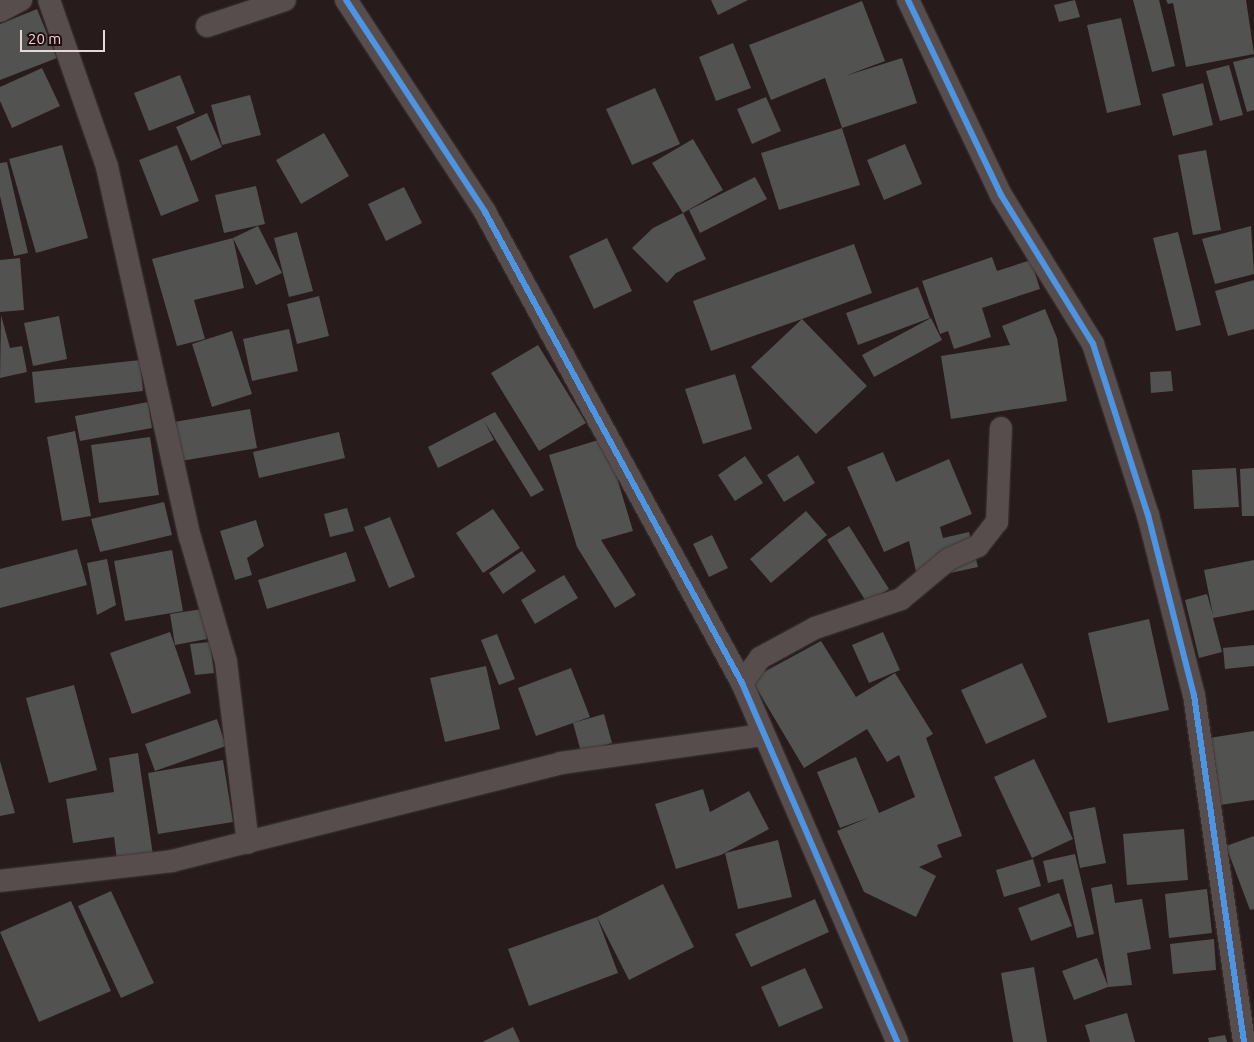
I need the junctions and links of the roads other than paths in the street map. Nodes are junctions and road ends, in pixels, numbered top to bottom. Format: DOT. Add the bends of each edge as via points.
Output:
graph roads {
  1 [pos="21,0"];
  2 [pos="50,0"];
  3 [pos="285,0"];
  4 [pos="346,0"];
  5 [pos="916,2"];
  6 [pos="0,11"];
  7 [pos="207,26"];
  8 [pos="1001,428"];
  9 [pos="742,683"];
  10 [pos="762,735"];
  11 [pos="248,843"];
  12 [pos="0,882"];
  13 [pos="897,1042"];
  14 [pos="1244,1042"];
  1 -- 6 [label="street"];
  2 -- 11 [label="street" via="106,167 190,537 226,662"];
  3 -- 7 [label="street"];
  4 -- 9 [label="street" via="485,212"];
  5 -- 14 [label="street" via="1001,195 1093,344 1148,515 1194,695"];
  8 -- 9 [label="street" via="997,522 978,546 949,559 901,599 815,628 760,658"];
  9 -- 10 [label="street"];
  10 -- 11 [label="street" via="560,763"];
  10 -- 13 [label="street"];
  11 -- 12 [label="street" via="172,862"];
}
